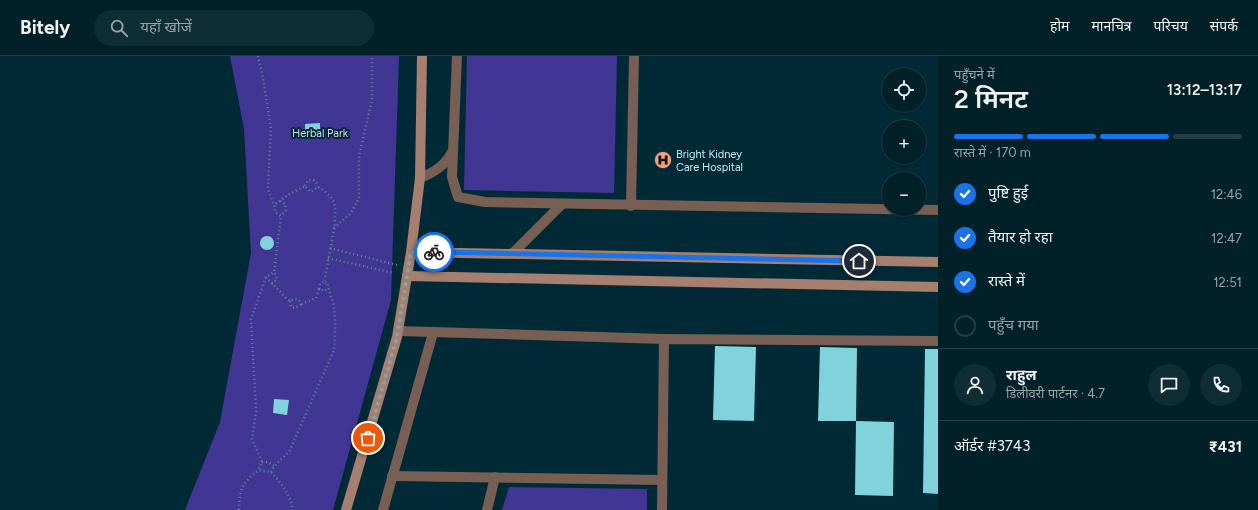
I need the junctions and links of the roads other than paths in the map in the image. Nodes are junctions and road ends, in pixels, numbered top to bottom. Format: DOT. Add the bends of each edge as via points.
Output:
graph roads {
  1 [pos="422,56"];
  2 [pos="457,56"];
  3 [pos="634,56"];
  4 [pos="455,146"];
  5 [pos="420,178"];
  6 [pos="562,204"];
  7 [pos="631,206"];
  8 [pos="938,210"];
  9 [pos="411,252"];
  10 [pos="512,254"];
  11 [pos="938,262"];
  12 [pos="408,271"];
  13 [pos="938,287"];
  14 [pos="398,331"];
  15 [pos="433,332"];
  16 [pos="664,339"];
  17 [pos="938,341"];
  18 [pos="392,476"];
  19 [pos="495,477"];
  20 [pos="662,480"];
  21 [pos="346,510"];
  22 [pos="383,510"];
  23 [pos="487,510"];
  24 [pos="662,510"];
  1 -- 5 [label="street"];
  2 -- 4 [label="street"];
  3 -- 7 [label="street"];
  4 -- 5 [label="street" via="444,165"];
  4 -- 6 [label="street" via="452,177 458,197 485,202"];
  5 -- 9 [label="street"];
  6 -- 7 [label="street"];
  6 -- 10 [label="street"];
  7 -- 8 [label="street"];
  9 -- 10 [label="street"];
  9 -- 12 [label="street"];
  10 -- 11 [label="street"];
  12 -- 13 [label="street"];
  12 -- 14 [label="street"];
  14 -- 15 [label="street"];
  14 -- 21 [label="street"];
  15 -- 16 [label="street"];
  15 -- 18 [label="street"];
  16 -- 17 [label="street"];
  16 -- 20 [label="street"];
  18 -- 19 [label="street"];
  18 -- 22 [label="street"];
  19 -- 20 [label="street"];
  19 -- 23 [label="street"];
  20 -- 24 [label="street"];
}
